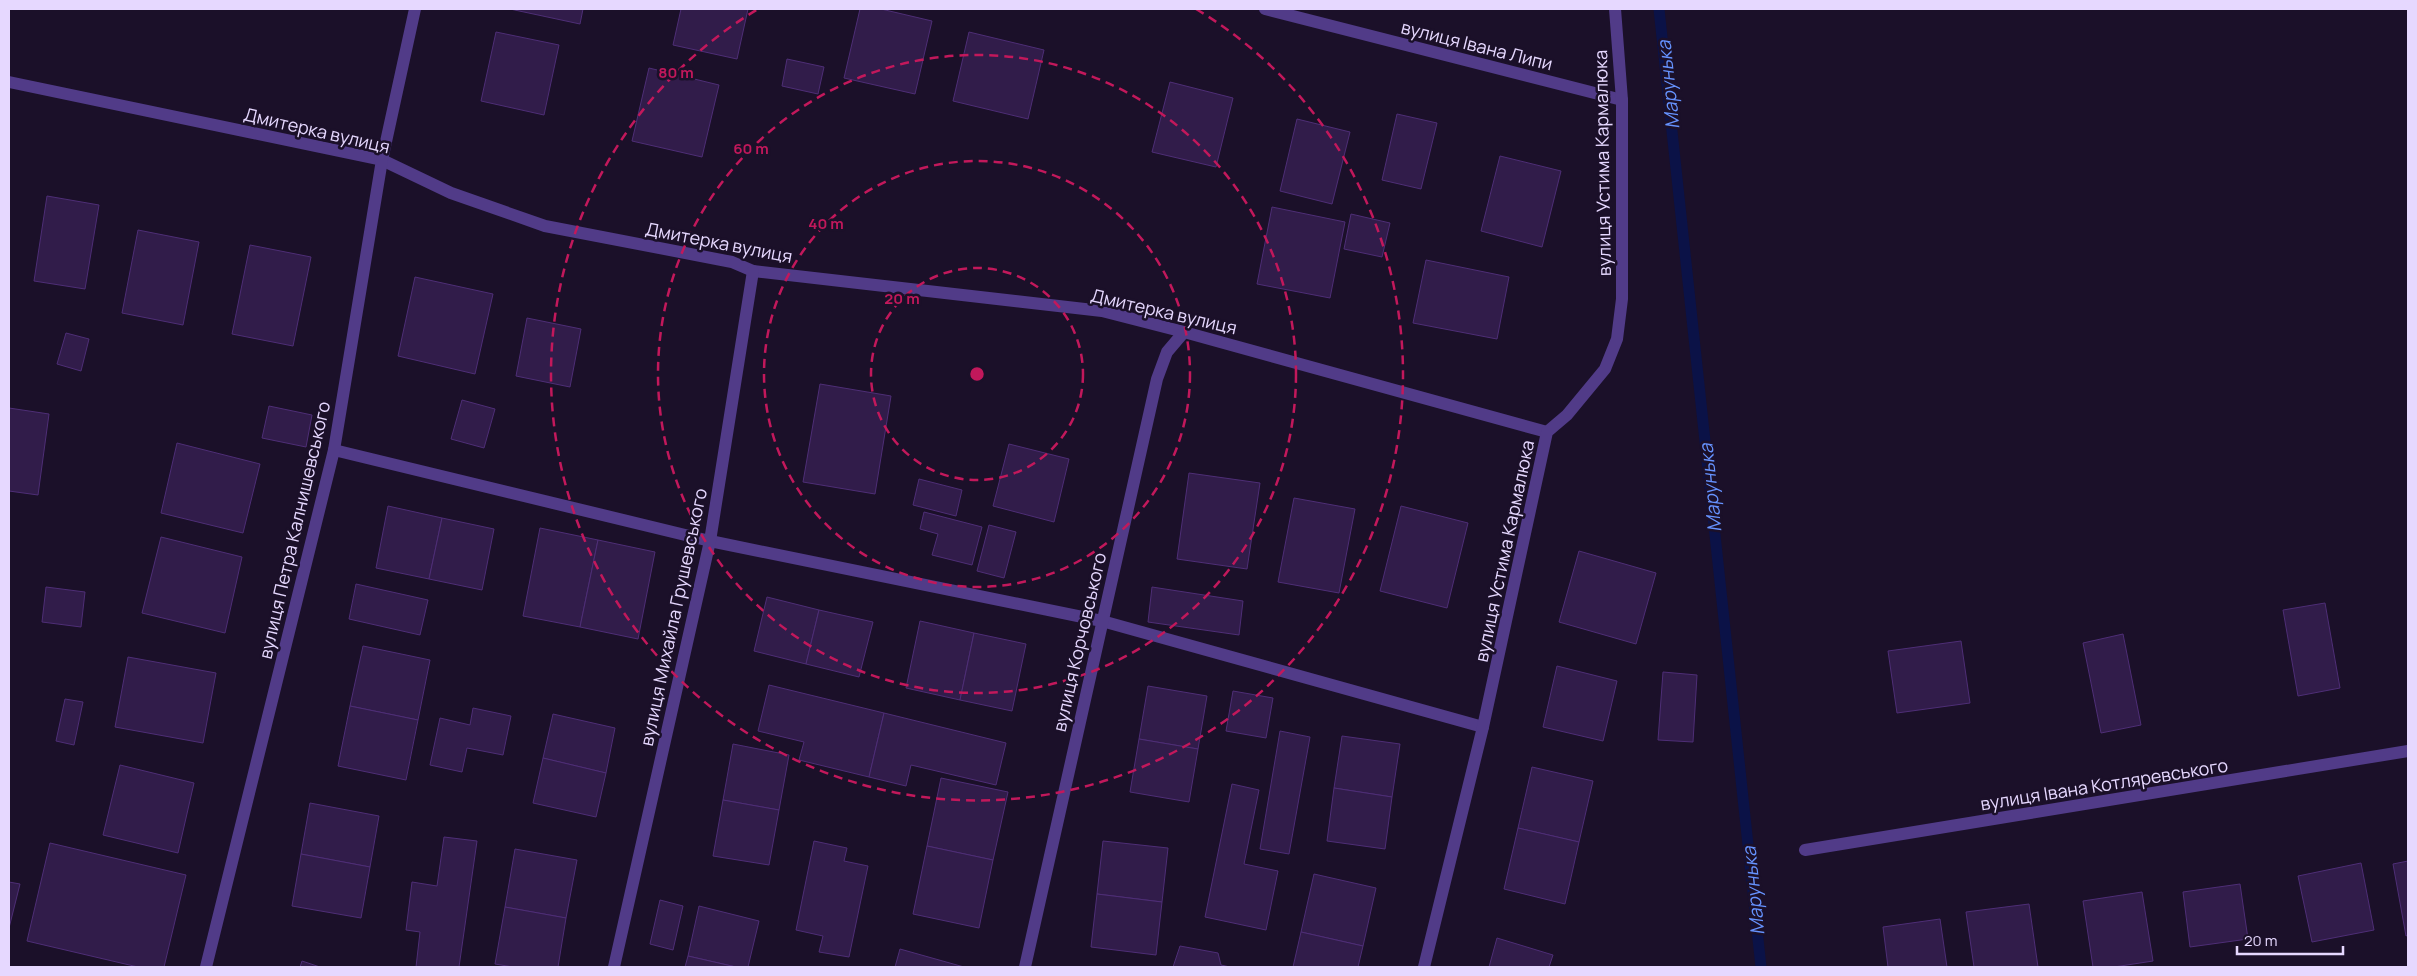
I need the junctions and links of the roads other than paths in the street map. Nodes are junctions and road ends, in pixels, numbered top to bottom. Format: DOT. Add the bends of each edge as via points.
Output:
graph roads {
  1 [pos="415,9"];
  2 [pos="1265,9"];
  3 [pos="1615,9"];
  4 [pos="9,82"];
  5 [pos="1622,100"];
  6 [pos="382,160"];
  7 [pos="753,271"];
  8 [pos="1184,332"];
  9 [pos="1547,432"];
  10 [pos="334,450"];
  11 [pos="710,541"];
  12 [pos="1102,621"];
  13 [pos="1484,727"];
  14 [pos="2408,752"];
  15 [pos="1804,850"];
  16 [pos="206,967"];
  17 [pos="614,967"];
  18 [pos="1025,967"];
  19 [pos="1424,967"];
  1 -- 6 [label="street, вулиця Петра Калнишевського"];
  2 -- 5 [label="street, вулиця Івана Липи"];
  3 -- 5 [label="street, вулиця Устима Кармалюка"];
  4 -- 6 [label="street, Дмитерка вулиця"];
  5 -- 9 [label="street, вулиця Устима Кармалюка" via="1622,299 1617,339 1605,369 1567,415"];
  6 -- 7 [label="street, Дмитерка вулиця" via="452,193 545,226 732,262"];
  6 -- 10 [label="street, вулиця Петра Калнишевського"];
  7 -- 8 [label="street, Дмитерка вулиця" via="1102,311"];
  7 -- 11 [label="street, вулиця Михайла Грушевського"];
  8 -- 9 [label="street, Дмитерка вулиця"];
  8 -- 12 [label="street, вулиця Корчовського" via="1167,352 1156,379"];
  9 -- 13 [label="street, вулиця Устима Кармалюка"];
  10 -- 11 [label="street"];
  10 -- 16 [label="street, вулиця Петра Калнишевського"];
  11 -- 12 [label="street"];
  11 -- 17 [label="street, вулиця Михайла Грушевського"];
  12 -- 13 [label="street"];
  12 -- 18 [label="street, вулиця Корчовського"];
  13 -- 19 [label="street, вулиця Устима Кармалюка"];
  14 -- 15 [label="street, вулиця Івана Котляревського"];
}
